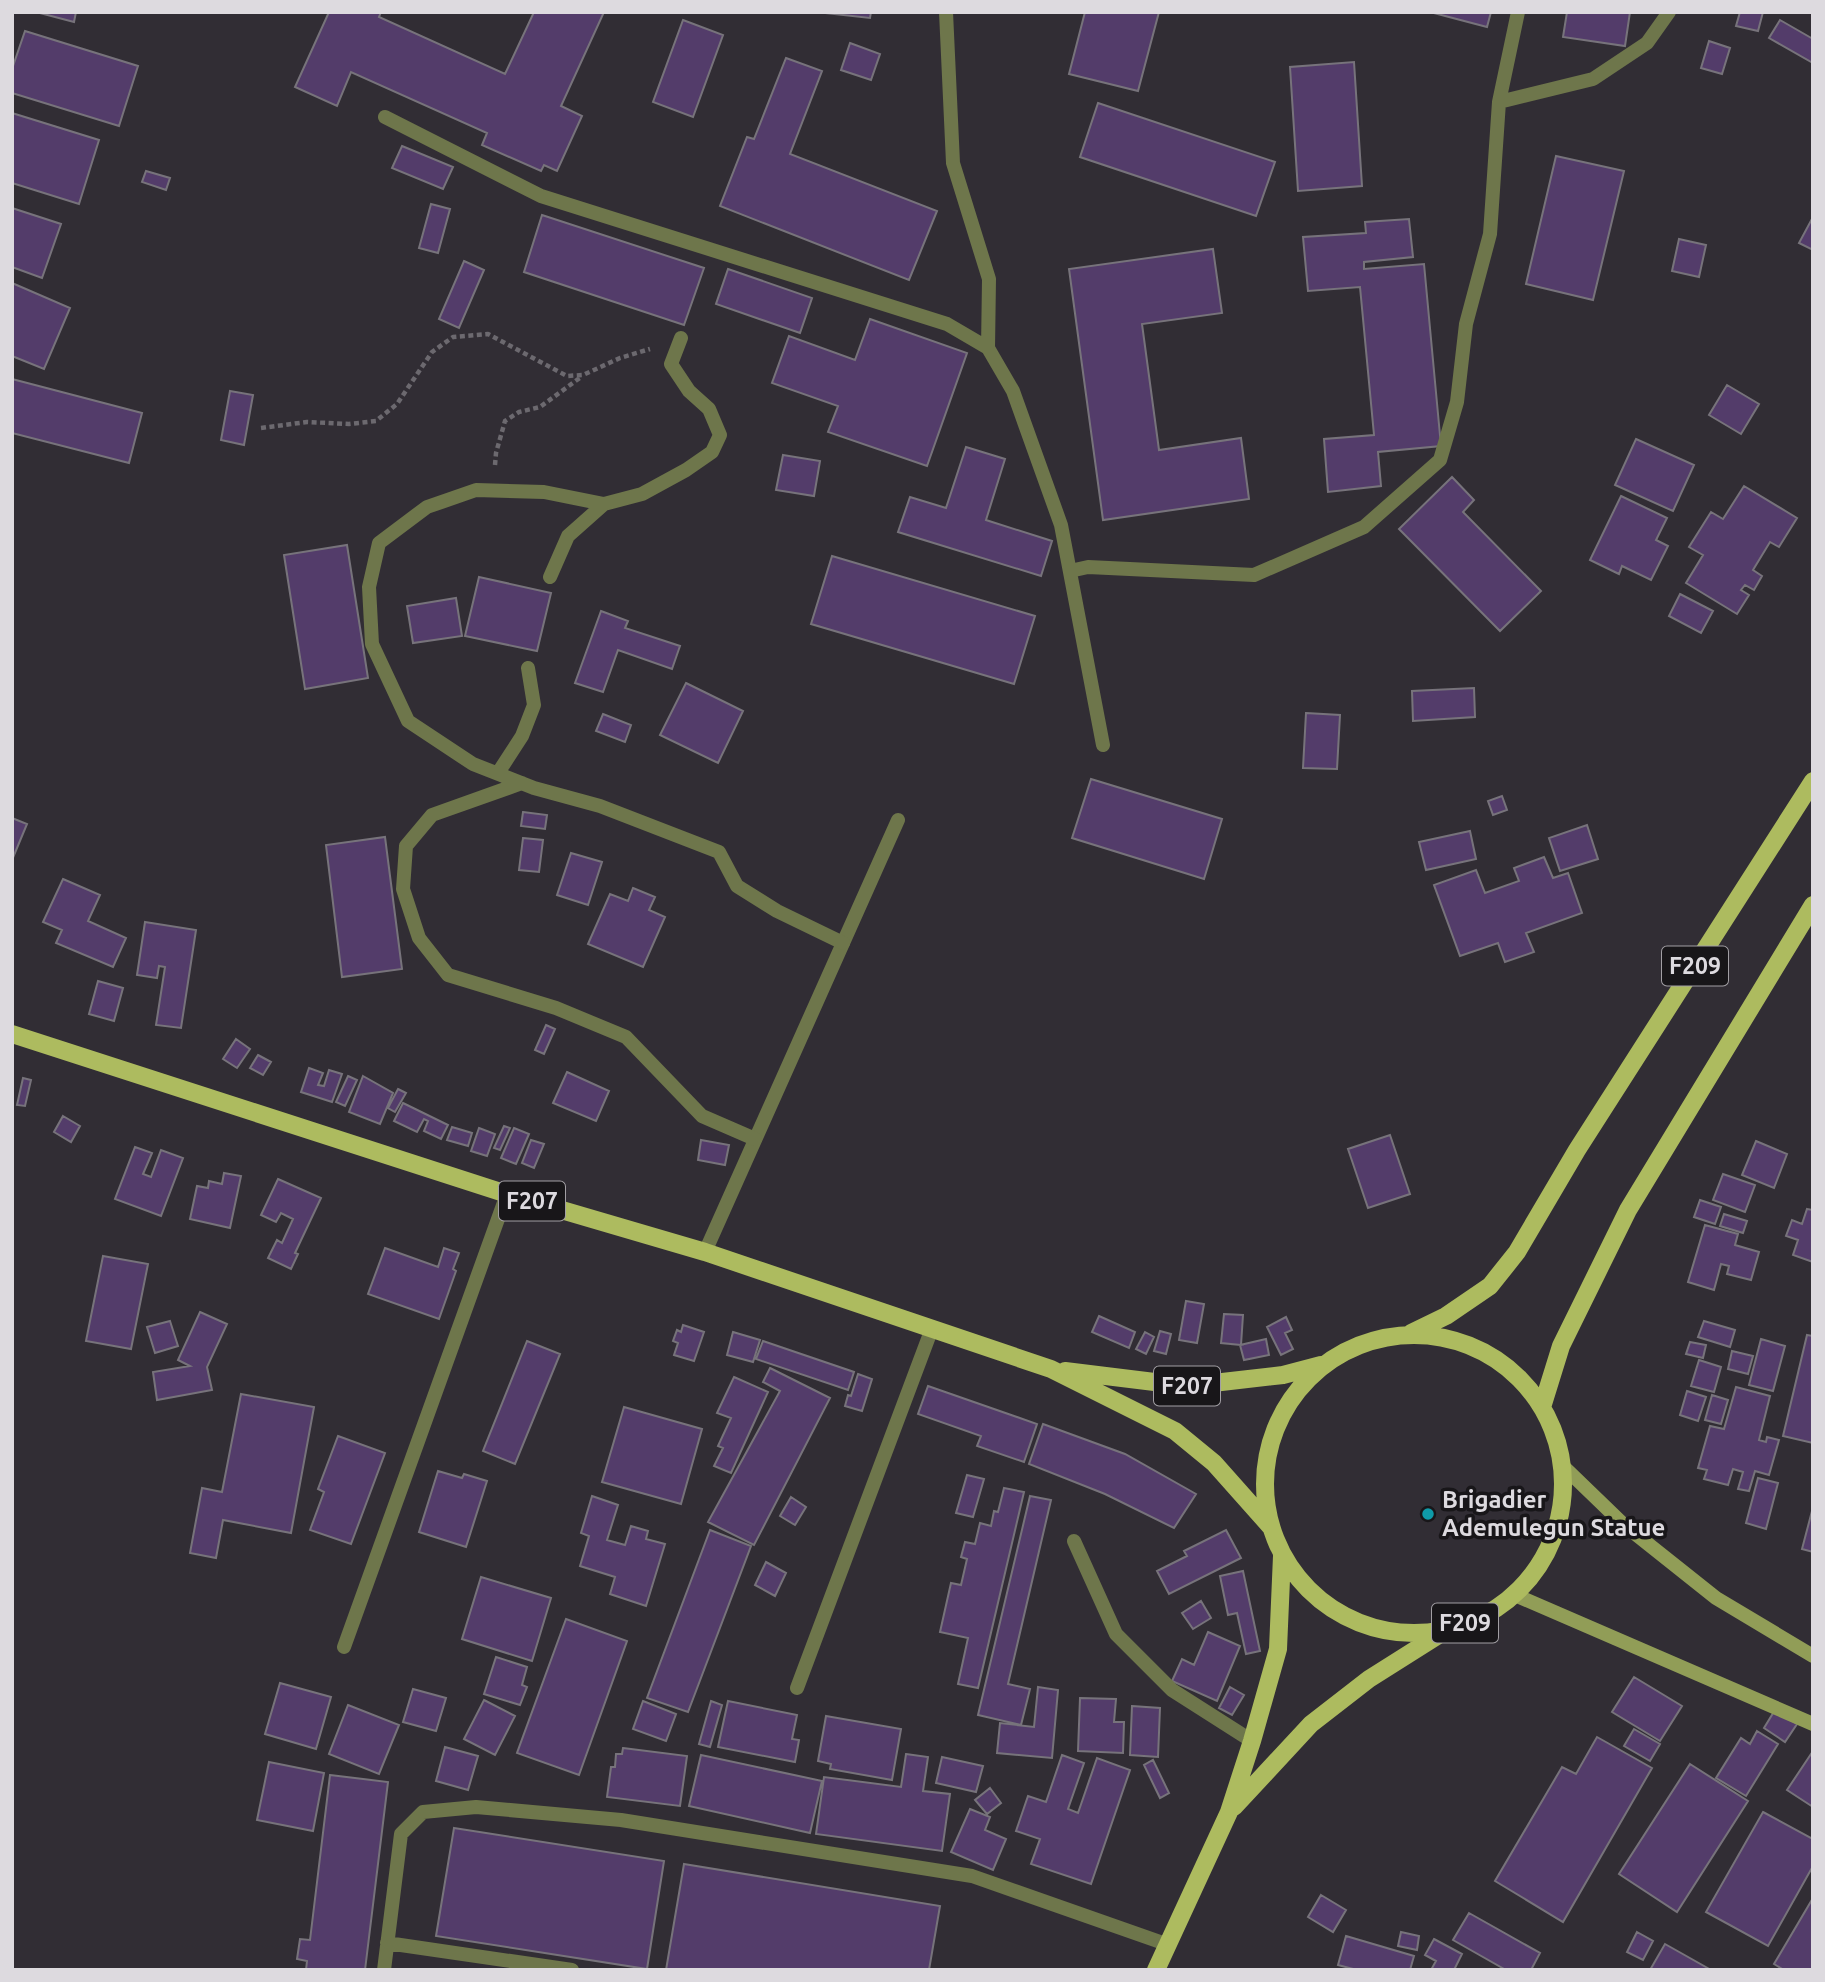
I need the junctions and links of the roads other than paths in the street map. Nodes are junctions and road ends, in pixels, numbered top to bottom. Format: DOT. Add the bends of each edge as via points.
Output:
graph roads {
  1 [pos="946,12"];
  2 [pos="1518,12"];
  3 [pos="1669,12"];
  4 [pos="1499,102"];
  5 [pos="385,117"];
  6 [pos="681,338"];
  7 [pos="988,348"];
  8 [pos="604,504"];
  9 [pos="1070,571"];
  10 [pos="550,577"];
  11 [pos="527,668"];
  12 [pos="1103,745"];
  13 [pos="498,773"];
  14 [pos="1813,781"];
  15 [pos="522,783"];
  16 [pos="898,820"];
  17 [pos="1813,905"];
  18 [pos="842,943"];
  19 [pos="12,1034"];
  20 [pos="755,1139"];
  21 [pos="507,1194"];
  22 [pos="705,1252"];
  23 [pos="931,1331"];
  24 [pos="1411,1333"];
  25 [pos="1323,1364"];
  26 [pos="1051,1369"];
  27 [pos="1543,1404"];
  28 [pos="1565,1468"];
  29 [pos="1270,1526"];
  30 [pos="1074,1541"];
  31 [pos="1282,1556"];
  32 [pos="1515,1595"];
  33 [pos="1446,1630"];
  34 [pos="344,1647"];
  35 [pos="1813,1656"];
  36 [pos="797,1688"];
  37 [pos="1813,1724"];
  38 [pos="1252,1741"];
  39 [pos="1229,1812"];
  40 [pos="387,1942"];
  41 [pos="1166,1944"];
  42 [pos="384,1970"];
  43 [pos="572,1970"];
  44 [pos="1156,1970"];
  1 -- 7 [label="street" via="953,163 989,279"];
  2 -- 4 [label="street"];
  3 -- 4 [label="street" via="1647,43 1593,79"];
  4 -- 9 [label="street" via="1490,234 1466,324 1457,402 1440,460 1364,527 1254,575 1088,567"];
  5 -- 7 [label="street" via="541,196 947,324"];
  6 -- 8 [label="street" via="671,364 689,391 709,409 720,435 712,452 686,470 642,494"];
  7 -- 9 [label="street" via="1013,391 1061,525"];
  8 -- 10 [label="street" via="568,536"];
  8 -- 13 [label="street" via="544,492 476,490 427,507 379,543 369,587 372,644 408,721 473,764"];
  9 -- 12 [label="street"];
  11 -- 13 [label="street" via="534,705 523,736"];
  13 -- 15 [label="street"];
  14 -- 24 [label="main road, F209" via="1517,1252 1490,1286"];
  15 -- 18 [label="street" via="600,806 719,852 737,886"];
  15 -- 20 [label="street" via="432,815 407,846 403,889 419,938 448,975 556,1008 626,1037 702,1116"];
  16 -- 18 [label="street"];
  17 -- 27 [label="main road, F209" via="1628,1210 1561,1346"];
  18 -- 20 [label="street"];
  19 -- 21 [label="main road, F207"];
  20 -- 22 [label="street"];
  21 -- 22 [label="main road, F207"];
  21 -- 34 [label="street"];
  22 -- 23 [label="main road, F207"];
  23 -- 26 [label="main road, F207"];
  23 -- 36 [label="street"];
  24 -- 25 [label="main road, F209" via="1364,1345"];
  24 -- 27 [label="main road, F209" via="1449,1337 1486,1351 1518,1374"];
  25 -- 26 [label="main road, F207" via="1283,1375 1187,1386"];
  25 -- 29 [label="main road, F209" via="1297,1390 1277,1420 1266,1455 1264,1491"];
  26 -- 29 [label="main road, F207" via="1175,1431 1214,1463"];
  27 -- 28 [label="main road, F209"];
  28 -- 32 [label="main road, F209" via="1562,1515 1554,1537 1545,1558"];
  28 -- 35 [label="main road" via="1623,1524 1716,1598"];
  29 -- 31 [label="main road, F209"];
  30 -- 38 [label="street" via="1116,1634 1172,1690"];
  31 -- 33 [label="main road, F209" via="1311,1593 1351,1620 1397,1633"];
  31 -- 38 [label="main road, F209" via="1278,1649"];
  32 -- 33 [label="main road, F209" via="1483,1617"];
  32 -- 37 [label="main road"];
  33 -- 39 [label="main road, F209" via="1369,1679 1311,1724"];
  38 -- 39 [label="main road, F209"];
  39 -- 41 [label="main road, F209"];
  40 -- 41 [label="street" via="401,1834 423,1812 476,1807 621,1821 972,1876"];
  40 -- 42 [label="street"];
  40 -- 43 [label="street"];
  41 -- 44 [label="main road, F209"];
}
